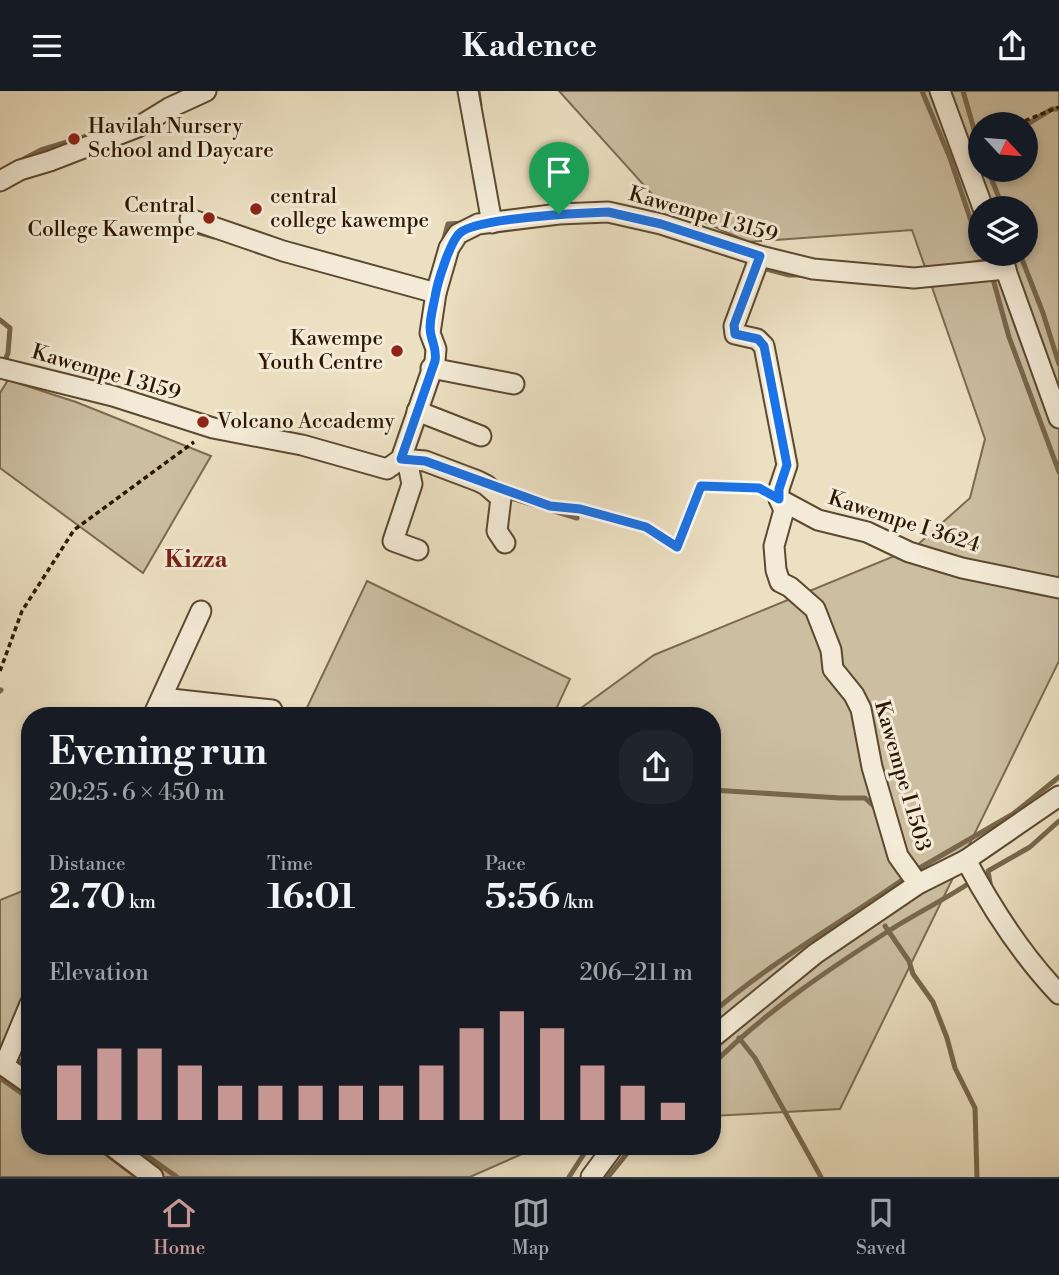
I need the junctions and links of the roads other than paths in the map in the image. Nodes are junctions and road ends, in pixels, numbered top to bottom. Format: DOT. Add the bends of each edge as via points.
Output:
graph roads {
  1 [pos="206,91"];
  2 [pos="468,91"];
  3 [pos="940,91"];
  4 [pos="0,181"];
  5 [pos="979,196"];
  6 [pos="190,219"];
  7 [pos="492,223"];
  8 [pos="760,256"];
  9 [pos="977,266"];
  10 [pos="1005,266"];
  11 [pos="436,293"];
  12 [pos="0,367"];
  13 [pos="432,368"];
  14 [pos="514,384"];
  15 [pos="1057,407"];
  16 [pos="417,411"];
  17 [pos="481,436"];
  18 [pos="404,460"];
  19 [pos="779,499"];
  20 [pos="505,543"];
  21 [pos="418,550"];
  22 [pos="1059,588"];
  23 [pos="201,611"];
  24 [pos="157,707"];
  25 [pos="1059,796"];
  26 [pos="966,860"];
  27 [pos="918,884"];
  28 [pos="1059,994"];
  29 [pos="21,1023"];
  30 [pos="721,1031"];
  31 [pos="2,1063"];
  32 [pos="21,1077"];
  33 [pos="124,1155"];
  34 [pos="607,1155"];
  35 [pos="153,1177"];
  36 [pos="591,1177"];
  1 -- 4 [label="street" via="138,127"];
  2 -- 7 [label="street"];
  3 -- 5 [label="street"];
  6 -- 11 [label="street" via="283,251"];
  7 -- 8 [label="street, Kawempe I 3159" via="608,212"];
  7 -- 11 [label="street, Kawempe I 3159" via="458,234 449,248"];
  8 -- 9 [label="street, Kawempe I 3159" via="813,269 914,278"];
  8 -- 19 [label="street, Kawempe I 1503" via="734,325 735,334 758,339 764,346 787,465"];
  10 -- 15 [label="street"];
  11 -- 13 [label="street, Kawempe I 3159" via="430,333 436,354"];
  12 -- 18 [label="street, Kawempe I 3159" via="213,428 302,445 387,469"];
  13 -- 14 [label="street"];
  13 -- 16 [label="street, Kawempe I 3159"];
  16 -- 17 [label="street"];
  16 -- 18 [label="street, Kawempe I 3159"];
  18 -- 20 [label="street" via="425,461 486,485 501,498 497,531"];
  18 -- 21 [label="street" via="412,484 393,541"];
  19 -- 22 [label="street, Kawempe I 3624" via="818,520 867,532 909,552"];
  19 -- 27 [label="street, Kawempe I 1503" via="783,510 774,546 780,582 815,609 831,650 833,669 855,695 898,856"];
  23 -- 24 [label="street"];
  25 -- 26 [label="street"];
  26 -- 27 [label="street"];
  26 -- 28 [label="street" via="1018,947"];
  27 -- 30 [label="street" via="815,954"];
  29 -- 31 [label="street"];
  31 -- 32 [label="street"];
  33 -- 35 [label="street"];
  34 -- 36 [label="street"];
}
